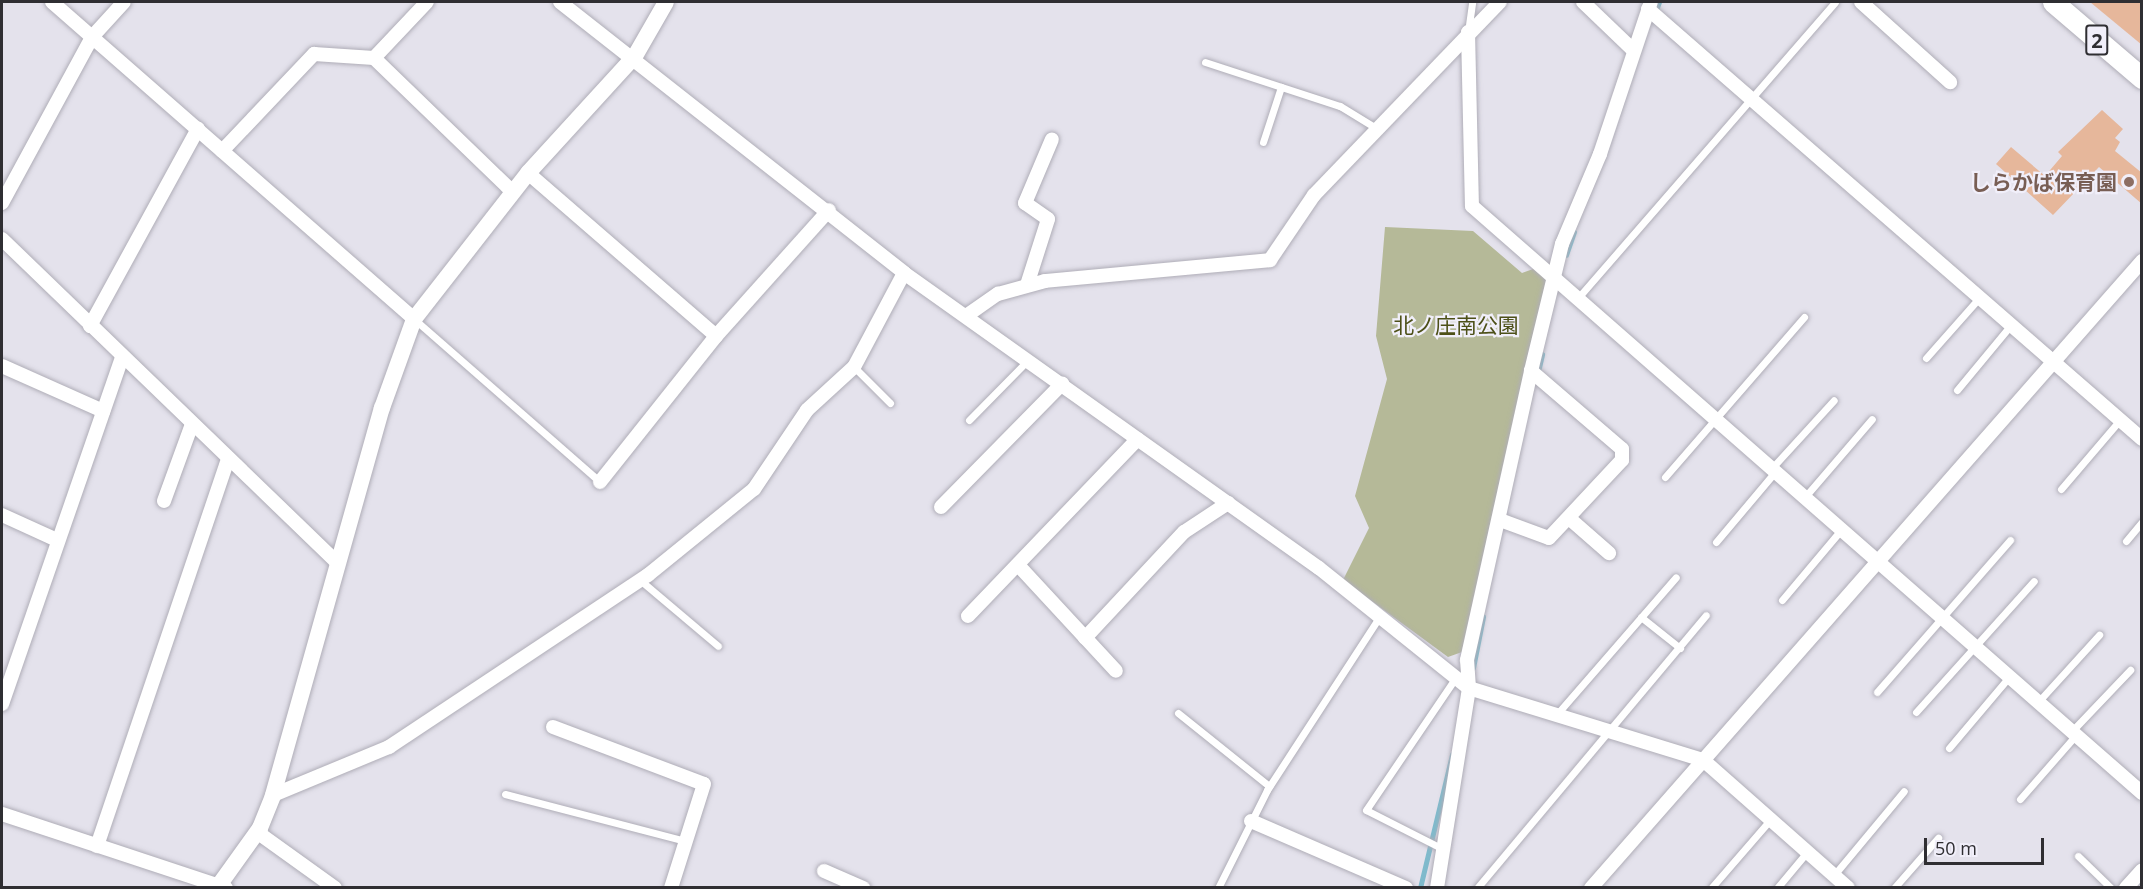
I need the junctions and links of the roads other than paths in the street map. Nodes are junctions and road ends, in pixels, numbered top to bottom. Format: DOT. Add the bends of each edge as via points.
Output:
graph roads {
  1 [pos="52,2"];
  2 [pos="124,2"];
  3 [pos="427,2"];
  4 [pos="560,2"];
  5 [pos="666,2"];
  6 [pos="1472,2"];
  7 [pos="1500,2"];
  8 [pos="1583,2"];
  9 [pos="1835,2"];
  10 [pos="1861,2"];
  11 [pos="2053,2"];
  12 [pos="1649,5"];
  13 [pos="1468,32"];
  14 [pos="92,37"];
  15 [pos="1633,50"];
  16 [pos="635,56"];
  17 [pos="374,58"];
  18 [pos="1205,62"];
  19 [pos="2142,78"];
  20 [pos="1950,82"];
  21 [pos="1281,87"];
  22 [pos="1753,96"];
  23 [pos="198,129"];
  24 [pos="1379,130"];
  25 [pos="1052,139"];
  26 [pos="1263,142"];
  27 [pos="222,151"];
  28 [pos="528,173"];
  29 [pos="513,192"];
  30 [pos="2,203"];
  31 [pos="829,210"];
  32 [pos="2,239"];
  33 [pos="2142,261"];
  34 [pos="903,273"];
  35 [pos="1555,279"];
  36 [pos="1027,285"];
  37 [pos="1980,297"];
  38 [pos="1577,299"];
  39 [pos="966,316"];
  40 [pos="1804,317"];
  41 [pos="414,319"];
  42 [pos="2011,325"];
  43 [pos="90,326"];
  44 [pos="716,336"];
  45 [pos="122,357"];
  46 [pos="1926,358"];
  47 [pos="1028,360"];
  48 [pos="2053,362"];
  49 [pos="2,366"];
  50 [pos="854,367"];
  51 [pos="1531,371"];
  52 [pos="1062,384"];
  53 [pos="1957,390"];
  54 [pos="1834,400"];
  55 [pos="890,403"];
  56 [pos="103,411"];
  57 [pos="1872,419"];
  58 [pos="969,420"];
  59 [pos="1715,420"];
  60 [pos="2120,420"];
  61 [pos="192,424"];
  62 [pos="1138,439"];
  63 [pos="2142,439"];
  64 [pos="228,460"];
  65 [pos="1773,470"];
  66 [pos="1665,477"];
  67 [pos="600,482"];
  68 [pos="2061,489"];
  69 [pos="1804,498"];
  70 [pos="164,501"];
  71 [pos="1228,503"];
  72 [pos="941,507"];
  73 [pos="2,515"];
  74 [pos="1500,519"];
  75 [pos="1570,519"];
  76 [pos="2142,522"];
  77 [pos="1840,530"];
  78 [pos="57,540"];
  79 [pos="2010,540"];
  80 [pos="2126,541"];
  81 [pos="1716,542"];
  82 [pos="1609,553"];
  83 [pos="336,562"];
  84 [pos="1878,562"];
  85 [pos="1018,565"];
  86 [pos="1676,577"];
  87 [pos="640,580"];
  88 [pos="2034,581"];
  89 [pos="1782,600"];
  90 [pos="1706,615"];
  91 [pos="968,616"];
  92 [pos="1380,616"];
  93 [pos="1641,617"];
  94 [pos="1942,618"];
  95 [pos="2099,635"];
  96 [pos="1085,638"];
  97 [pos="718,646"];
  98 [pos="1974,646"];
  99 [pos="1680,648"];
  100 [pos="7,668"];
  101 [pos="2130,670"];
  102 [pos="1116,671"];
  103 [pos="1457,676"];
  104 [pos="2009,677"];
  105 [pos="1469,687"];
  106 [pos="1877,692"];
  107 [pos="2038,702"];
  108 [pos="2,704"];
  109 [pos="1916,712"];
  110 [pos="1178,713"];
  111 [pos="1557,714"];
  112 [pos="554,727"];
  113 [pos="1613,730"];
  114 [pos="2073,734"];
  115 [pos="1949,747"];
  116 [pos="1704,760"];
  117 [pos="1269,786"];
  118 [pos="1904,791"];
  119 [pos="2141,792"];
  120 [pos="505,794"];
  121 [pos="273,795"];
  122 [pos="2020,799"];
  123 [pos="2,814"];
  124 [pos="1771,819"];
  125 [pos="1251,821"];
  126 [pos="257,832"];
  127 [pos="1938,838"];
  128 [pos="686,841"];
  129 [pos="97,846"];
  130 [pos="1445,850"];
  131 [pos="1808,852"];
  132 [pos="2078,856"];
  133 [pos="2142,870"];
  134 [pos="824,871"];
  135 [pos="1834,875"];
  136 [pos="221,886"];
  137 [pos="1440,886"];
  138 [pos="1712,887"];
  139 [pos="334,888"];
  140 [pos="671,888"];
  141 [pos="863,888"];
  142 [pos="1218,888"];
  143 [pos="1406,888"];
  144 [pos="1477,888"];
  145 [pos="1592,888"];
  146 [pos="1777,888"];
  147 [pos="1848,888"];
  148 [pos="1894,888"];
  149 [pos="2112,888"];
  150 [pos="2126,888"];
  1 -- 14 [label="street"];
  2 -- 14 [label="street"];
  3 -- 17 [label="street"];
  4 -- 16 [label="street"];
  5 -- 16 [label="street"];
  6 -- 13 [label="lane"];
  7 -- 13 [label="street"];
  8 -- 15 [label="street"];
  9 -- 22 [label="lane"];
  10 -- 20 [label="street"];
  11 -- 19 [label="main road, 2"];
  12 -- 15 [label="street"];
  12 -- 22 [label="street"];
  13 -- 24 [label="street"];
  13 -- 35 [label="street" via="1472,206"];
  14 -- 23 [label="street"];
  14 -- 30 [label="street"];
  15 -- 35 [label="street" via="1562,244"];
  16 -- 28 [label="street"];
  16 -- 31 [label="street"];
  17 -- 27 [label="street" via="314,54"];
  17 -- 29 [label="street"];
  18 -- 21 [label="lane"];
  21 -- 24 [label="lane" via="1340,106"];
  21 -- 26 [label="lane"];
  22 -- 37 [label="street"];
  22 -- 38 [label="lane"];
  23 -- 27 [label="street"];
  23 -- 43 [label="street"];
  24 -- 36 [label="street" via="1314,195 1270,260 1130,270"];
  25 -- 36 [label="street" via="1025,203 1048,219"];
  27 -- 41 [label="street"];
  28 -- 29 [label="street"];
  28 -- 44 [label="street"];
  29 -- 41 [label="street"];
  31 -- 34 [label="street"];
  31 -- 44 [label="street"];
  32 -- 43 [label="street"];
  33 -- 48 [label="street"];
  34 -- 39 [label="street"];
  34 -- 50 [label="street"];
  35 -- 38 [label="street"];
  35 -- 51 [label="street"];
  36 -- 39 [label="street" via="998,294"];
  37 -- 42 [label="street"];
  37 -- 46 [label="lane"];
  38 -- 59 [label="street"];
  39 -- 47 [label="street"];
  40 -- 59 [label="lane"];
  41 -- 67 [label="lane"];
  41 -- 83 [label="street"];
  42 -- 48 [label="street"];
  42 -- 53 [label="lane"];
  43 -- 45 [label="street"];
  44 -- 67 [label="street"];
  45 -- 56 [label="street"];
  45 -- 61 [label="street"];
  47 -- 52 [label="street"];
  47 -- 58 [label="lane"];
  48 -- 60 [label="street"];
  48 -- 84 [label="street"];
  49 -- 56 [label="street"];
  50 -- 55 [label="lane"];
  50 -- 87 [label="street" via="807,410 754,489"];
  51 -- 74 [label="street"];
  51 -- 75 [label="street" via="1622,449 1622,460"];
  52 -- 62 [label="street"];
  52 -- 72 [label="street"];
  54 -- 65 [label="lane"];
  56 -- 78 [label="street"];
  57 -- 69 [label="lane"];
  59 -- 65 [label="street"];
  59 -- 66 [label="lane"];
  60 -- 63 [label="street"];
  60 -- 68 [label="lane"];
  61 -- 64 [label="street"];
  61 -- 70 [label="street"];
  62 -- 71 [label="street"];
  62 -- 85 [label="street"];
  64 -- 83 [label="street"];
  64 -- 129 [label="street"];
  65 -- 69 [label="street"];
  65 -- 81 [label="lane"];
  69 -- 77 [label="street"];
  71 -- 92 [label="street"];
  71 -- 96 [label="street" via="1184,532"];
  73 -- 78 [label="street"];
  74 -- 75 [label="street" via="1550,538"];
  74 -- 105 [label="street" via="1467,660"];
  75 -- 82 [label="street"];
  76 -- 80 [label="lane"];
  77 -- 84 [label="street"];
  77 -- 89 [label="lane"];
  78 -- 100 [label="street"];
  79 -- 94 [label="lane"];
  83 -- 121 [label="street"];
  84 -- 94 [label="street"];
  84 -- 116 [label="street"];
  85 -- 91 [label="street"];
  85 -- 96 [label="street"];
  86 -- 93 [label="lane"];
  87 -- 97 [label="lane"];
  87 -- 121 [label="street" via="389,747"];
  88 -- 98 [label="lane"];
  90 -- 99 [label="lane"];
  92 -- 103 [label="street"];
  92 -- 117 [label="lane"];
  93 -- 99 [label="lane"];
  93 -- 111 [label="lane"];
  94 -- 98 [label="street"];
  94 -- 106 [label="lane"];
  95 -- 107 [label="lane"];
  96 -- 102 [label="street"];
  98 -- 104 [label="street"];
  98 -- 109 [label="lane"];
  99 -- 113 [label="lane"];
  100 -- 108 [label="street"];
  101 -- 114 [label="lane"];
  103 -- 105 [label="street"];
  103 -- 130 [label="lane" via="1366,810"];
  104 -- 107 [label="street"];
  104 -- 115 [label="lane"];
  105 -- 111 [label="street"];
  105 -- 130 [label="street"];
  107 -- 114 [label="street"];
  110 -- 117 [label="lane"];
  111 -- 113 [label="street"];
  112 -- 128 [label="street" via="704,784"];
  113 -- 116 [label="street"];
  113 -- 144 [label="lane"];
  114 -- 119 [label="street"];
  114 -- 122 [label="lane"];
  116 -- 124 [label="street"];
  116 -- 145 [label="street"];
  117 -- 125 [label="lane"];
  118 -- 135 [label="lane"];
  120 -- 128 [label="lane"];
  121 -- 126 [label="street"];
  123 -- 129 [label="street"];
  124 -- 131 [label="street"];
  124 -- 138 [label="lane"];
  125 -- 142 [label="lane"];
  125 -- 143 [label="street"];
  126 -- 136 [label="street"];
  126 -- 139 [label="street"];
  127 -- 148 [label="lane"];
  128 -- 140 [label="street"];
  129 -- 136 [label="street" via="154,868"];
  130 -- 137 [label="street"];
  131 -- 135 [label="street"];
  131 -- 146 [label="lane"];
  132 -- 149 [label="lane"];
  133 -- 150 [label="street"];
  134 -- 141 [label="street"];
  135 -- 147 [label="street"];
}
